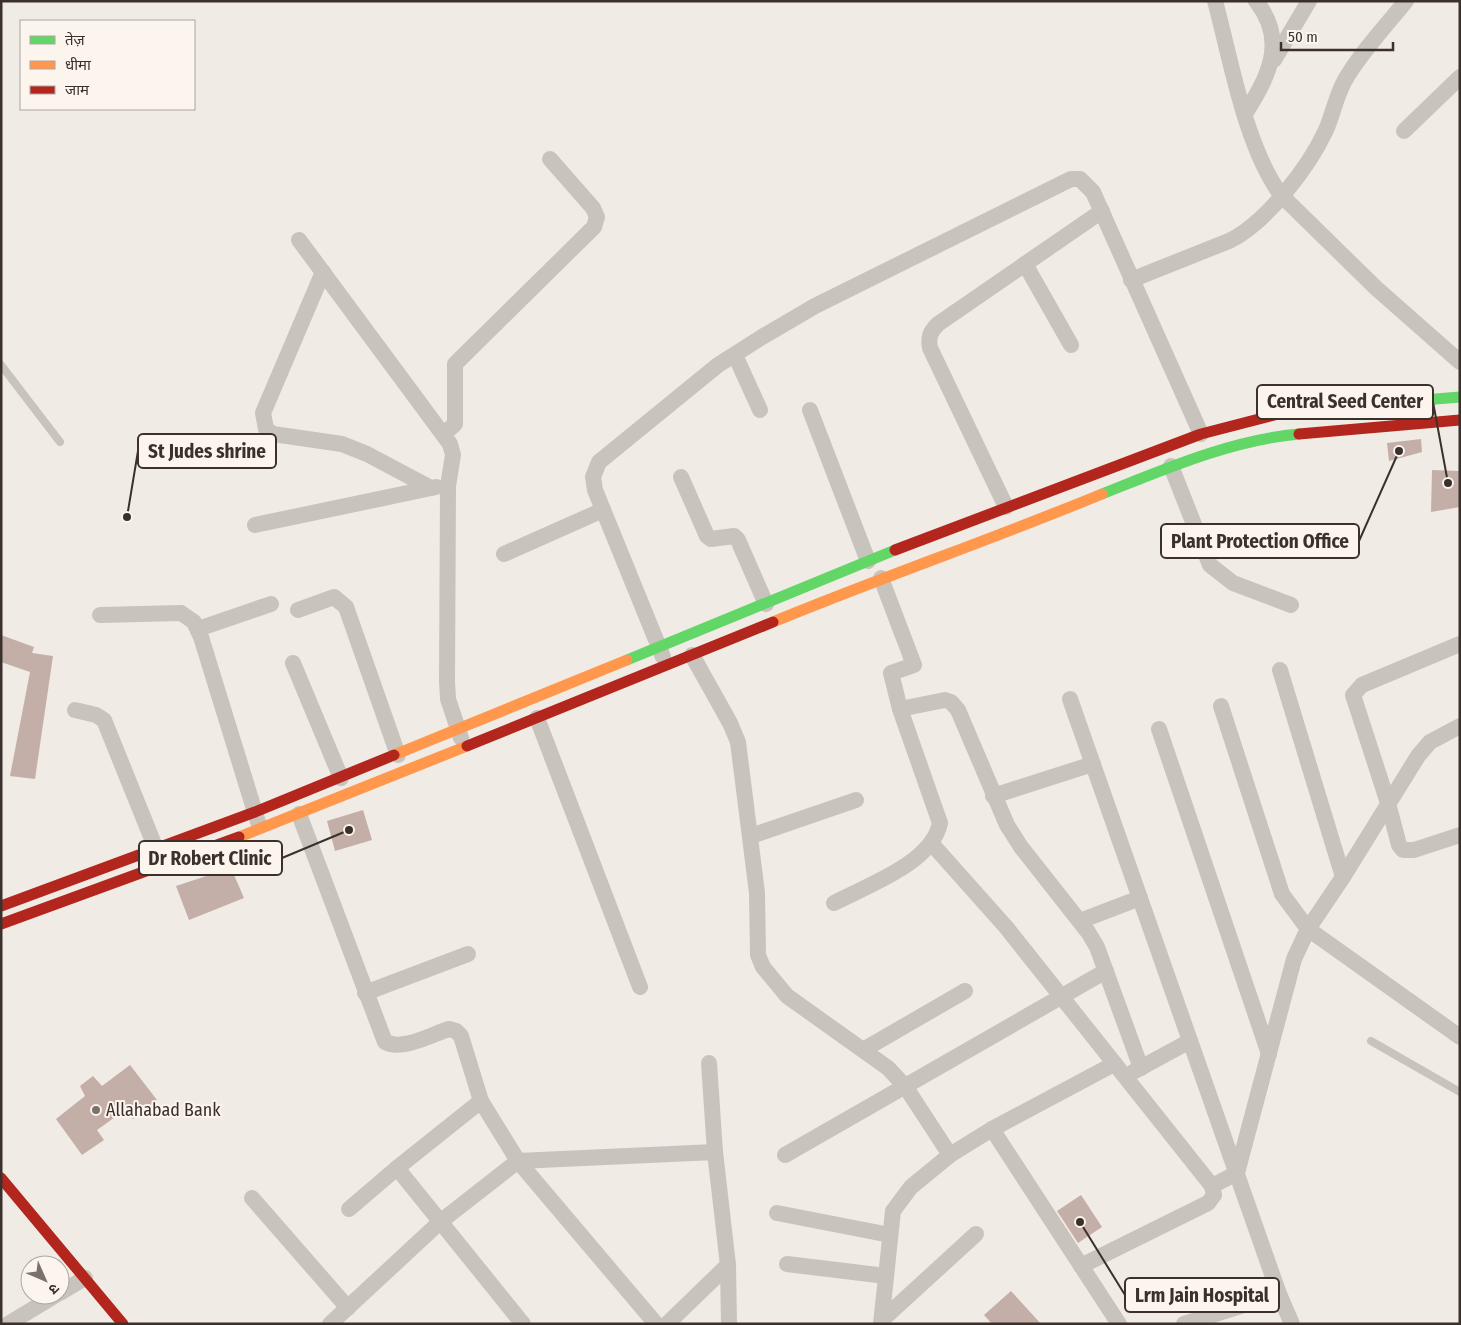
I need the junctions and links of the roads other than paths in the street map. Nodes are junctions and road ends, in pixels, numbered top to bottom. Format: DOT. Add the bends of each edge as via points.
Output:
graph roads {
  1 [pos="1214,1"];
  2 [pos="1256,1"];
  3 [pos="1309,1"];
  4 [pos="1406,1"];
  5 [pos="1270,68"];
  6 [pos="1460,77"];
  7 [pos="1245,114"];
  8 [pos="1404,131"];
  9 [pos="550,159"];
  10 [pos="1281,195"];
  11 [pos="1102,211"];
  12 [pos="299,240"];
  13 [pos="1025,264"];
  14 [pos="323,272"];
  15 [pos="1131,280"];
  16 [pos="1071,344"];
  17 [pos="735,355"];
  18 [pos="1460,362"];
  19 [pos="1,365"];
  20 [pos="1460,397"];
  21 [pos="760,410"];
  22 [pos="810,410"];
  23 [pos="1460,420"];
  24 [pos="444,434"];
  25 [pos="1202,434"];
  26 [pos="60,442"];
  27 [pos="1170,466"];
  28 [pos="681,478"];
  29 [pos="448,486"];
  30 [pos="431,488"];
  31 [pos="1053,488"];
  32 [pos="1006,507"];
  33 [pos="603,510"];
  34 [pos="1062,510"];
  35 [pos="254,524"];
  36 [pos="901,548"];
  37 [pos="504,554"];
  38 [pos="868,561"];
  39 [pos="908,568"];
  40 [pos="881,578"];
  41 [pos="271,604"];
  42 [pos="766,604"];
  43 [pos="1291,605"];
  44 [pos="298,610"];
  45 [pos="100,615"];
  46 [pos="198,629"];
  47 [pos="1458,646"];
  48 [pos="660,647"];
  49 [pos="692,655"];
  50 [pos="293,663"];
  51 [pos="667,666"];
  52 [pos="1280,670"];
  53 [pos="1070,699"];
  54 [pos="1221,706"];
  55 [pos="900,709"];
  56 [pos="75,710"];
  57 [pos="537,718"];
  58 [pos="1460,726"];
  59 [pos="1159,729"];
  60 [pos="458,730"];
  61 [pos="465,747"];
  62 [pos="398,755"];
  63 [pos="1093,764"];
  64 [pos="341,778"];
  65 [pos="994,796"];
  66 [pos="856,800"];
  67 [pos="1388,803"];
  68 [pos="255,812"];
  69 [pos="300,814"];
  70 [pos="261,829"];
  71 [pos="1460,835"];
  72 [pos="750,836"];
  73 [pos="932,844"];
  74 [pos="156,849"];
  75 [pos="1343,878"];
  76 [pos="1140,898"];
  77 [pos="834,903"];
  78 [pos="1,906"];
  79 [pos="1080,921"];
  80 [pos="1,924"];
  81 [pos="1308,929"];
  82 [pos="468,954"];
  83 [pos="1106,971"];
  84 [pos="640,987"];
  85 [pos="965,991"];
  86 [pos="366,993"];
  87 [pos="1062,996"];
  88 [pos="1460,1037"];
  89 [pos="1190,1041"];
  90 [pos="1371,1041"];
  91 [pos="863,1050"];
  92 [pos="1269,1054"];
  93 [pos="710,1063"];
  94 [pos="1141,1068"];
  95 [pos="1119,1070"];
  96 [pos="905,1086"];
  97 [pos="1460,1092"];
  98 [pos="480,1101"];
  99 [pos="992,1129"];
  100 [pos="715,1152"];
  101 [pos="785,1155"];
  102 [pos="950,1155"];
  103 [pos="518,1161"];
  104 [pos="397,1168"];
  105 [pos="1237,1173"];
  106 [pos="1,1178"];
  107 [pos="1212,1186"];
  108 [pos="252,1198"];
  109 [pos="349,1209"];
  110 [pos="777,1213"];
  111 [pos="440,1222"];
  112 [pos="976,1234"];
  113 [pos="890,1235"];
  114 [pos="787,1264"];
  115 [pos="728,1265"];
  116 [pos="1081,1266"];
  117 [pos="886,1276"];
  118 [pos="85,1278"];
  119 [pos="70,1287"];
  120 [pos="1279,1294"];
  121 [pos="39,1305"];
  122 [pos="348,1308"];
  123 [pos="882,1322"];
  124 [pos="8,1324"];
  125 [pos="123,1324"];
  126 [pos="330,1324"];
  127 [pos="523,1324"];
  128 [pos="656,1324"];
  129 [pos="667,1324"];
  130 [pos="729,1324"];
  131 [pos="1118,1324"];
  132 [pos="1184,1324"];
  133 [pos="1292,1324"];
  1 -- 7 [label="street"];
  2 -- 5 [label="street" via="1270,24 1274,44"];
  3 -- 5 [label="street"];
  4 -- 10 [label="street" via="1353,67 1326,130"];
  5 -- 7 [label="street"];
  6 -- 8 [label="street"];
  7 -- 10 [label="street" via="1270,180"];
  9 -- 24 [label="street" via="593,208 597,217 594,227 455,364 455,424"];
  10 -- 15 [label="street" via="1260,221 1244,234"];
  10 -- 18 [label="street" via="1376,288"];
  11 -- 13 [label="street"];
  11 -- 15 [label="street"];
  11 -- 17 [label="street" via="1086,184 1070,179 816,306"];
  12 -- 14 [label="street"];
  13 -- 16 [label="street"];
  13 -- 32 [label="street" via="938,324 930,332 928,340"];
  14 -- 24 [label="street"];
  14 -- 30 [label="street" via="263,413 266,429 273,434 342,444"];
  15 -- 25 [label="street"];
  17 -- 21 [label="street"];
  17 -- 33 [label="street" via="718,365 599,462 593,477"];
  19 -- 26 [label="lane"];
  20 -- 25 [label="street" via="1282,412"];
  22 -- 38 [label="street"];
  23 -- 27 [label="street" via="1288,435"];
  24 -- 29 [label="street" via="453,455"];
  25 -- 31 [label="street"];
  27 -- 34 [label="street"];
  27 -- 43 [label="street" via="1210,565 1233,583"];
  28 -- 42 [label="street" via="707,536 712,540 734,536 738,540"];
  29 -- 30 [label="street"];
  29 -- 60 [label="street" via="447,681 448,699"];
  30 -- 35 [label="street"];
  31 -- 32 [label="street"];
  31 -- 34 [label="street"];
  32 -- 36 [label="street"];
  33 -- 37 [label="street"];
  33 -- 48 [label="street"];
  34 -- 39 [label="street"];
  36 -- 38 [label="street"];
  36 -- 39 [label="street"];
  38 -- 42 [label="street"];
  39 -- 40 [label="street"];
  40 -- 49 [label="street"];
  40 -- 55 [label="street" via="914,665 891,673"];
  41 -- 46 [label="street"];
  42 -- 48 [label="street"];
  44 -- 62 [label="street" via="334,597 346,607"];
  45 -- 46 [label="street" via="181,614 190,618"];
  46 -- 68 [label="street"];
  47 -- 67 [label="street" via="1362,685 1353,695"];
  48 -- 51 [label="street"];
  48 -- 60 [label="street"];
  49 -- 51 [label="street"];
  49 -- 72 [label="street" via="738,742"];
  50 -- 64 [label="street"];
  51 -- 57 [label="street"];
  52 -- 75 [label="street"];
  53 -- 63 [label="street"];
  54 -- 81 [label="street" via="1282,894"];
  55 -- 65 [label="street" via="945,700 952,702"];
  55 -- 73 [label="street" via="940,823 938,836"];
  56 -- 74 [label="street" via="104,720"];
  57 -- 61 [label="street"];
  57 -- 84 [label="street"];
  58 -- 67 [label="street" via="1430,742"];
  59 -- 92 [label="street"];
  60 -- 61 [label="street"];
  60 -- 62 [label="street"];
  61 -- 69 [label="street"];
  62 -- 64 [label="street"];
  63 -- 65 [label="street"];
  63 -- 76 [label="street"];
  64 -- 68 [label="street"];
  65 -- 79 [label="street" via="1021,847"];
  66 -- 72 [label="street"];
  67 -- 71 [label="street" via="1402,850 1414,850"];
  67 -- 75 [label="street"];
  68 -- 70 [label="street"];
  68 -- 74 [label="street"];
  69 -- 70 [label="street"];
  69 -- 86 [label="street"];
  70 -- 80 [label="street"];
  72 -- 91 [label="street" via="758,893 758,955 763,967 788,996"];
  73 -- 77 [label="street" via="919,858"];
  73 -- 87 [label="street"];
  74 -- 78 [label="street"];
  75 -- 81 [label="street"];
  76 -- 79 [label="street"];
  76 -- 89 [label="street"];
  79 -- 83 [label="street" via="1097,947"];
  81 -- 88 [label="street"];
  81 -- 92 [label="street" via="1294,959"];
  82 -- 86 [label="street"];
  83 -- 87 [label="street"];
  83 -- 94 [label="street"];
  85 -- 91 [label="street"];
  86 -- 98 [label="street" via="380,1033 385,1042 392,1045 402,1045 449,1029 456,1031 461,1036"];
  87 -- 95 [label="street"];
  87 -- 96 [label="street"];
  89 -- 94 [label="street"];
  89 -- 105 [label="street"];
  90 -- 97 [label="lane"];
  91 -- 96 [label="street" via="888,1068"];
  92 -- 105 [label="street"];
  93 -- 100 [label="street"];
  94 -- 95 [label="street"];
  95 -- 99 [label="street"];
  95 -- 107 [label="street"];
  96 -- 101 [label="street"];
  96 -- 102 [label="street"];
  98 -- 103 [label="street"];
  98 -- 104 [label="street"];
  99 -- 102 [label="street"];
  99 -- 116 [label="street"];
  100 -- 103 [label="street"];
  100 -- 115 [label="street"];
  102 -- 113 [label="street" via="911,1187 893,1211"];
  103 -- 111 [label="street"];
  103 -- 128 [label="street"];
  104 -- 109 [label="street"];
  104 -- 111 [label="street"];
  105 -- 107 [label="street"];
  105 -- 120 [label="street"];
  106 -- 118 [label="street"];
  107 -- 116 [label="street" via="1214,1195 1208,1203"];
  108 -- 122 [label="street"];
  110 -- 113 [label="street"];
  111 -- 122 [label="street"];
  111 -- 127 [label="street"];
  112 -- 123 [label="street"];
  113 -- 117 [label="street"];
  114 -- 117 [label="street"];
  115 -- 129 [label="street"];
  115 -- 130 [label="street"];
  116 -- 131 [label="street"];
  117 -- 123 [label="street"];
  118 -- 119 [label="street"];
  118 -- 125 [label="street"];
  120 -- 132 [label="street"];
  120 -- 133 [label="street"];
  121 -- 124 [label="street"];
  122 -- 126 [label="street"];
}
